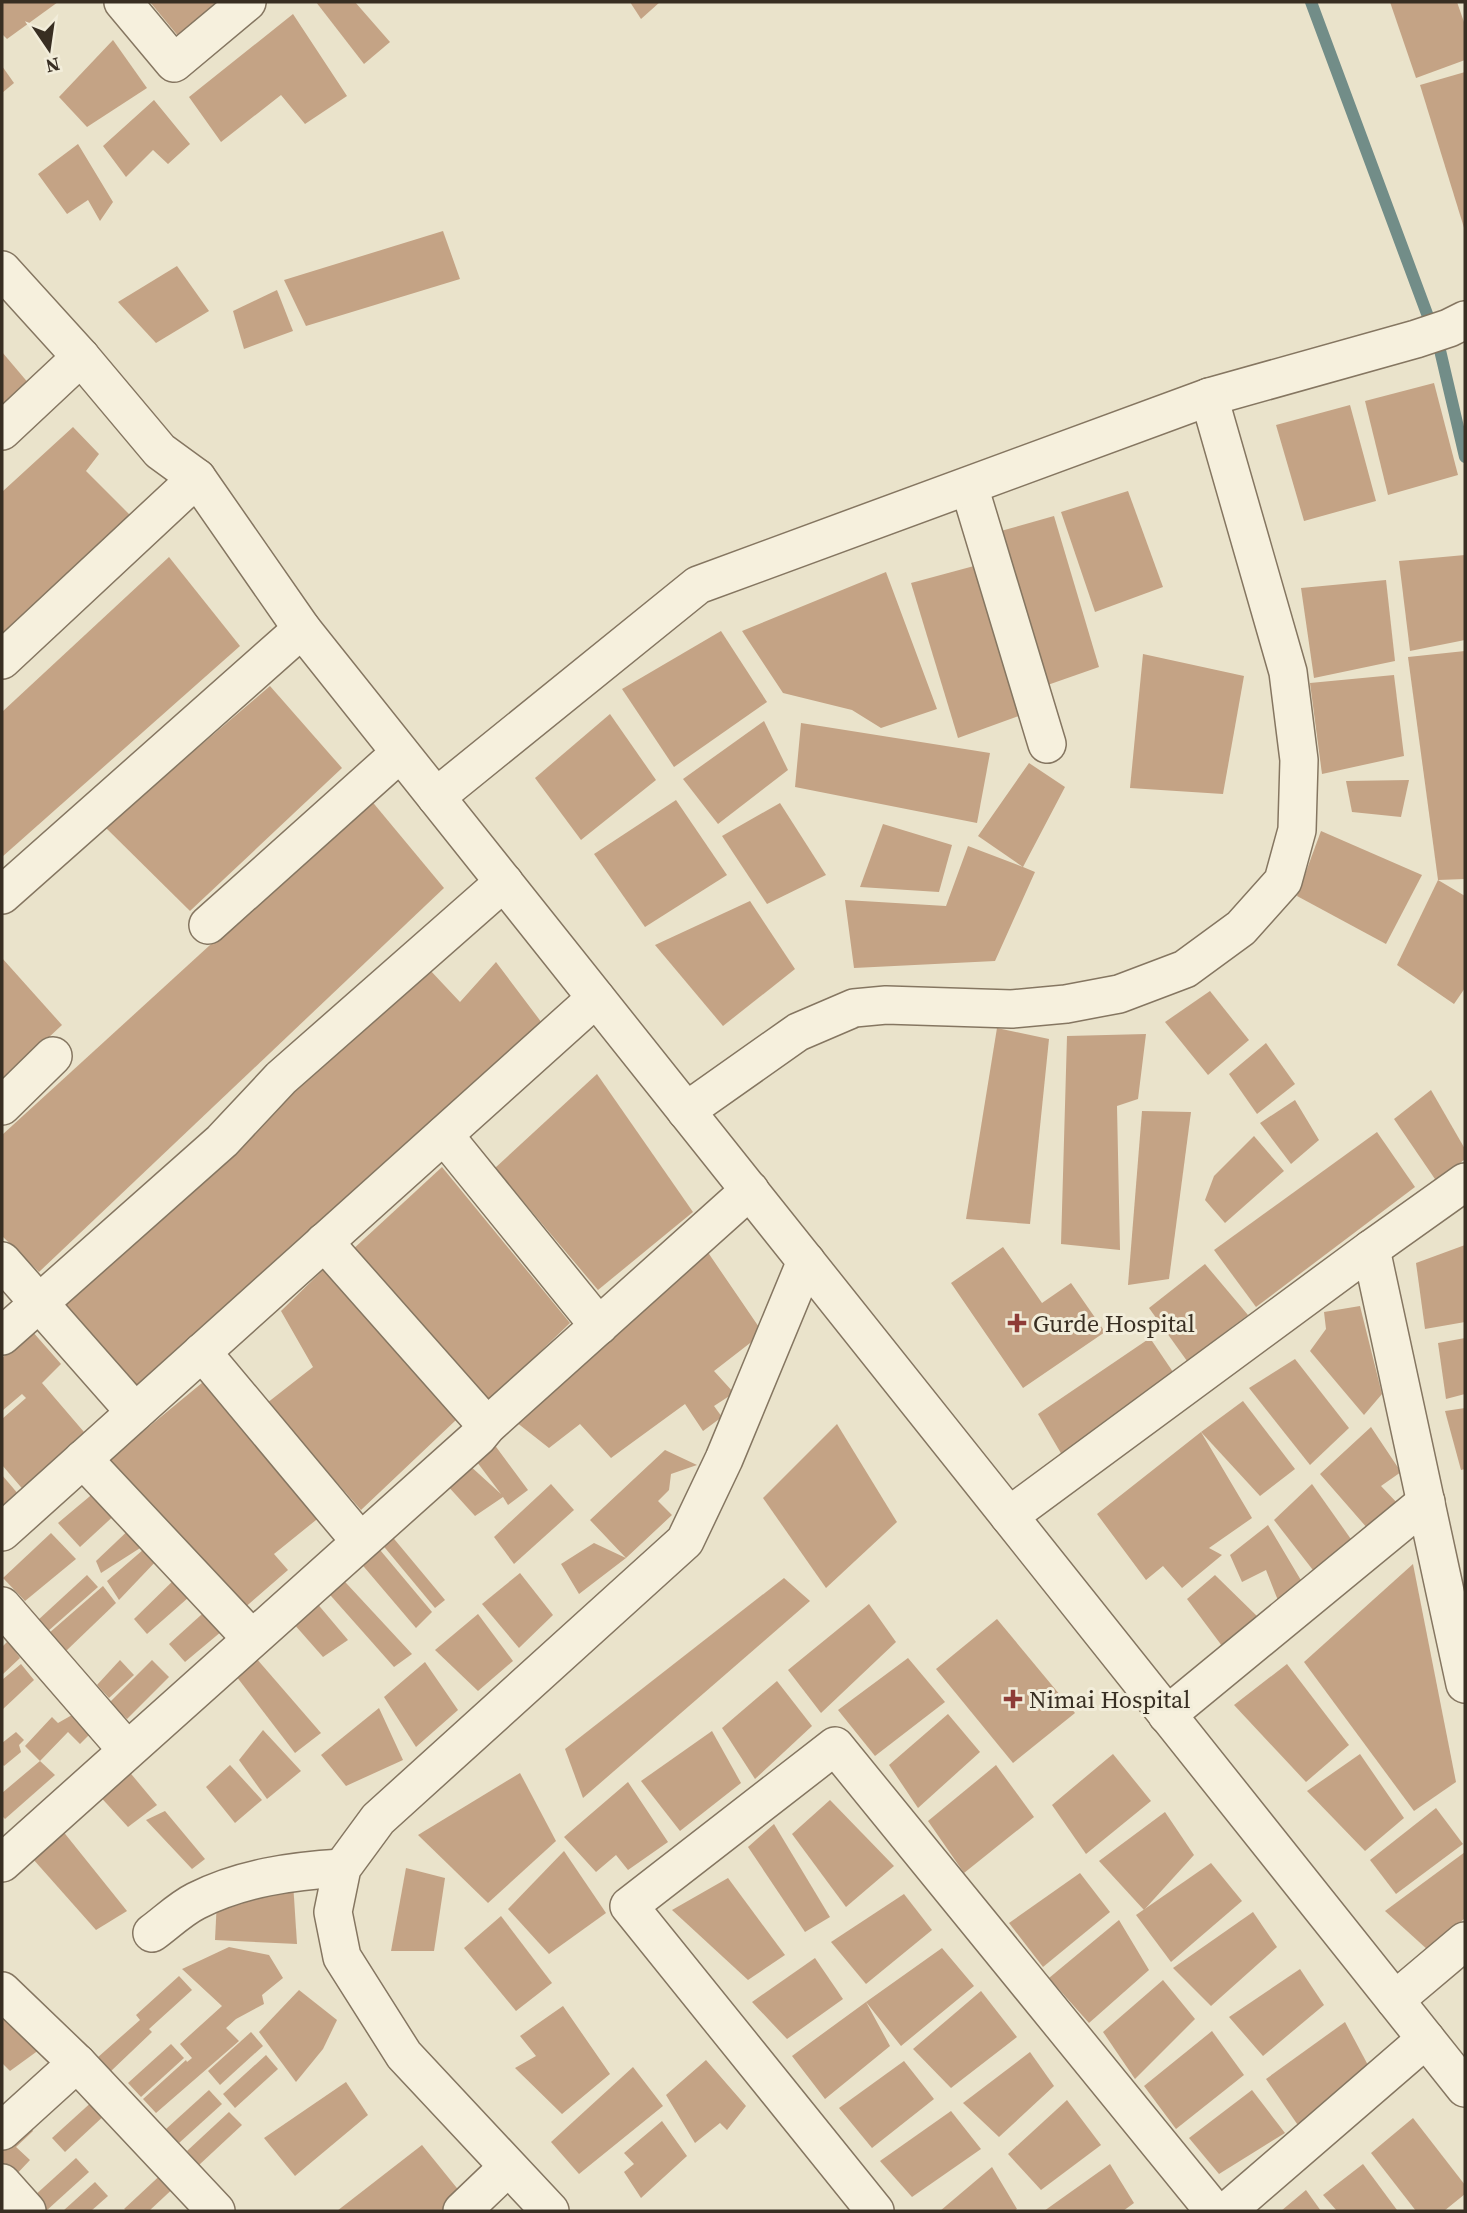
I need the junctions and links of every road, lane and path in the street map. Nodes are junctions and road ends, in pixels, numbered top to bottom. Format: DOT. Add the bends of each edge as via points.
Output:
graph roads {
  1 [pos="122,2"];
  2 [pos="247,2"];
  3 [pos="2,270"];
  4 [pos="1451,330"];
  5 [pos="81,357"];
  6 [pos="1209,397"];
  7 [pos="2,431"];
  8 [pos="197,478"];
  9 [pos="969,486"];
  10 [pos="302,629"];
  11 [pos="2,660"];
  12 [pos="1047,744"];
  13 [pos="400,753"];
  14 [pos="436,797"];
  15 [pos="504,882"];
  16 [pos="2,895"];
  17 [pos="208,925"];
  18 [pos="596,998"];
  19 [pos="53,1056"];
  20 [pos="2,1106"];
  21 [pos="686,1111"];
  22 [pos="444,1135"];
  23 [pos="1465,1182"];
  24 [pos="750,1190"];
  25 [pos="324,1242"];
  26 [pos="1371,1249"];
  27 [pos="2,1261"];
  28 [pos="806,1261"];
  29 [pos="38,1303"];
  30 [pos="599,1326"];
  31 [pos="2,1336"];
  32 [pos="202,1352"];
  33 [pos="135,1412"];
  34 [pos="487,1426"];
  35 [pos="83,1460"];
  36 [pos="1426,1502"];
  37 [pos="1009,1516"];
  38 [pos="2,1532"];
  39 [pos="360,1541"];
  40 [pos="2,1606"];
  41 [pos="251,1639"];
  42 [pos="1465,1684"];
  43 [pos="1167,1715"];
  44 [pos="127,1750"];
  45 [pos="4,1855"];
  46 [pos="342,1868"];
  47 [pos="152,1933"];
  48 [pos="1465,1941"];
  49 [pos="2,1991"];
  50 [pos="1395,2000"];
  51 [pos="1426,2039"];
  52 [pos="77,2063"];
  53 [pos="1465,2088"];
  54 [pos="2,2131"];
  55 [pos="508,2167"];
  56 [pos="2,2183"];
  57 [pos="27,2211"];
  58 [pos="216,2211"];
  59 [pos="462,2211"];
  60 [pos="550,2211"];
  61 [pos="875,2211"];
  62 [pos="1214,2211"];
  63 [pos="1227,2211"];
  1 -- 2 [label="street" via="174,63"];
  3 -- 5 [label="street"];
  4 -- 6 [label="street"];
  5 -- 7 [label="street"];
  5 -- 8 [label="street" via="160,451"];
  6 -- 9 [label="street"];
  6 -- 21 [label="street" via="1288,672 1299,760 1298,818 1283,881 1241,928 1185,969 1118,994 1066,1004 1012,1009 854,1008 798,1032"];
  8 -- 10 [label="street"];
  8 -- 11 [label="street"];
  9 -- 12 [label="street"];
  9 -- 14 [label="street" via="698,585"];
  10 -- 13 [label="street"];
  10 -- 16 [label="street"];
  13 -- 14 [label="street"];
  13 -- 17 [label="street"];
  14 -- 15 [label="street"];
  15 -- 18 [label="street"];
  15 -- 29 [label="street" via="281,1078 222,1141"];
  18 -- 21 [label="street"];
  18 -- 22 [label="street"];
  19 -- 20 [label="street"];
  21 -- 24 [label="street"];
  22 -- 25 [label="street"];
  22 -- 30 [label="street"];
  23 -- 26 [label="street"];
  24 -- 28 [label="street"];
  24 -- 30 [label="street"];
  25 -- 32 [label="street"];
  25 -- 34 [label="street"];
  26 -- 36 [label="street"];
  26 -- 37 [label="street"];
  27 -- 29 [label="street"];
  28 -- 37 [label="street"];
  28 -- 46 [label="street" via="685,1541 378,1819"];
  29 -- 31 [label="street"];
  29 -- 33 [label="street"];
  30 -- 34 [label="street"];
  32 -- 33 [label="street"];
  32 -- 39 [label="street"];
  33 -- 35 [label="street"];
  34 -- 39 [label="street"];
  35 -- 38 [label="street"];
  35 -- 41 [label="street"];
  36 -- 42 [label="street"];
  36 -- 43 [label="street"];
  37 -- 43 [label="street"];
  39 -- 41 [label="street"];
  40 -- 44 [label="street"];
  41 -- 44 [label="street"];
  43 -- 50 [label="street"];
  44 -- 45 [label="street"];
  46 -- 47 [label="street" via="293,1871 238,1885 195,1902"];
  46 -- 55 [label="street" via="333,1912 342,1957 404,2055"];
  48 -- 50 [label="street"];
  49 -- 52 [label="street"];
  50 -- 51 [label="street"];
  51 -- 53 [label="street"];
  51 -- 63 [label="street"];
  52 -- 54 [label="street"];
  52 -- 58 [label="street"];
  55 -- 59 [label="street"];
  55 -- 60 [label="street"];
  56 -- 57 [label="street"];
  61 -- 62 [label="street" via="629,1906 835,1746"];
}
